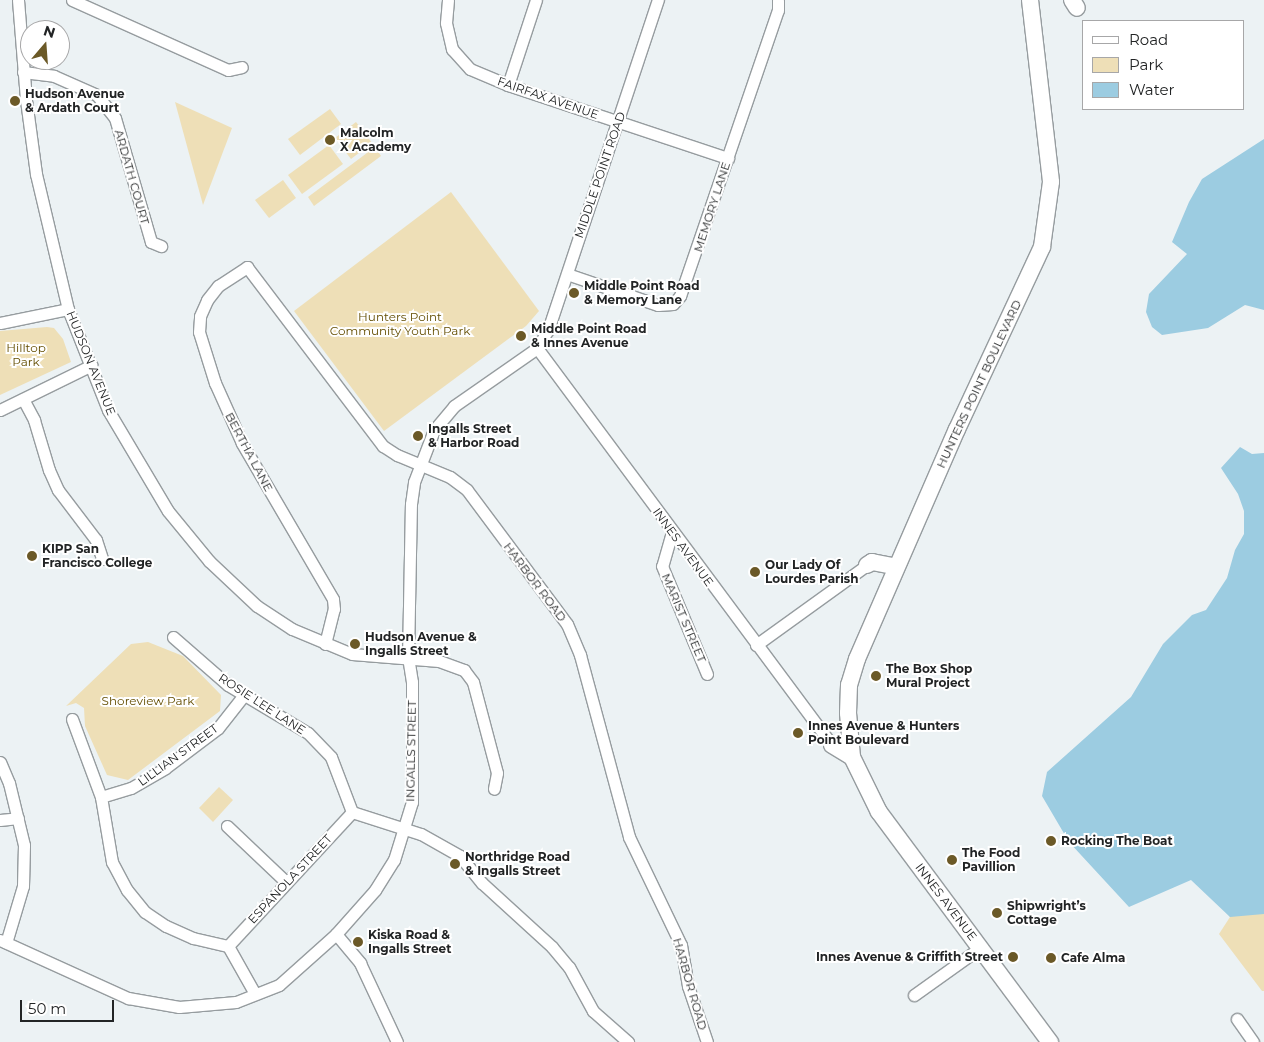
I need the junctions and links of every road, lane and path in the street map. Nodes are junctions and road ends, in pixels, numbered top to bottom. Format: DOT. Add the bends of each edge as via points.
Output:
graph roads {
  1 [pos="18,0"];
  2 [pos="72,0"];
  3 [pos="448,0"];
  4 [pos="536,0"];
  5 [pos="658,0"];
  6 [pos="778,0"];
  7 [pos="1030,0"];
  8 [pos="242,67"];
  9 [pos="23,72"];
  10 [pos="508,85"];
  11 [pos="618,121"];
  12 [pos="728,158"];
  13 [pos="160,246"];
  14 [pos="247,267"];
  15 [pos="566,274"];
  16 [pos="68,309"];
  17 [pos="0,323"];
  18 [pos="537,348"];
  19 [pos="92,365"];
  20 [pos="23,399"];
  21 [pos="0,410"];
  22 [pos="420,465"];
  23 [pos="672,532"];
  24 [pos="102,559"];
  25 [pos="867,565"];
  26 [pos="896,568"];
  27 [pos="173,638"];
  28 [pos="326,644"];
  29 [pos="756,645"];
  30 [pos="408,658"];
  31 [pos="707,674"];
  32 [pos="244,695"];
  33 [pos="72,719"];
  34 [pos="832,745"];
  35 [pos="852,757"];
  36 [pos="0,762"];
  37 [pos="494,789"];
  38 [pos="101,797"];
  39 [pos="352,812"];
  40 [pos="18,818"];
  41 [pos="0,820"];
  42 [pos="227,826"];
  43 [pos="405,829"];
  44 [pos="286,882"];
  45 [pos="336,934"];
  46 [pos="3,942"];
  47 [pos="228,946"];
  48 [pos="980,948"];
  49 [pos="255,994"];
  50 [pos="914,995"];
  51 [pos="1236,1019"];
  52 [pos="397,1042"];
  53 [pos="628,1042"];
  54 [pos="707,1042"];
  55 [pos="1050,1042"];
  56 [pos="1253,1042"];
  1 -- 9 [label="street, HUDSON AVENUE"];
  2 -- 8 [label="street" via="228,70"];
  3 -- 10 [label="street, FAIRFAX AVENUE" via="446,23 452,49 470,69"];
  4 -- 10 [label="street"];
  5 -- 11 [label="street, MIDDLE POINT ROAD"];
  6 -- 12 [label="street, MEMORY LANE" via="778,10"];
  7 -- 26 [label="main road, HUNTERS POINT BOULEVARD" via="1051,182 1042,247"];
  9 -- 13 [label="street, ARDATH COURT" via="54,76 97,95 114,118 151,242"];
  9 -- 16 [label="street, HUDSON AVENUE" via="36,174"];
  10 -- 11 [label="street, FAIRFAX AVENUE"];
  11 -- 12 [label="street, FAIRFAX AVENUE"];
  11 -- 15 [label="street, MIDDLE POINT ROAD"];
  12 -- 15 [label="street, MEMORY LANE" via="685,288 673,304 658,305"];
  14 -- 22 [label="street, HARBOR ROAD" via="383,446"];
  14 -- 28 [label="street, BERTHA LANE" via="218,286 207,300 200,316 199,332 214,384 242,443 333,599 334,609"];
  15 -- 18 [label="street, MIDDLE POINT ROAD" via="548,330"];
  16 -- 17 [label="street"];
  16 -- 19 [label="street, HUDSON AVENUE"];
  18 -- 22 [label="street, INGALLS STREET" via="454,406 434,430"];
  18 -- 23 [label="street, INNES AVENUE"];
  19 -- 20 [label="street"];
  19 -- 28 [label="street, HUDSON AVENUE" via="108,410 168,511 204,554 257,606"];
  20 -- 21 [label="street"];
  20 -- 24 [label="street" via="34,420 48,470 58,490 96,540"];
  22 -- 30 [label="street, INGALLS STREET" via="411,504"];
  22 -- 54 [label="street, HARBOR ROAD" via="450,477 467,490 567,624 580,655 629,837 681,945 688,986"];
  23 -- 29 [label="street, INNES AVENUE"];
  23 -- 31 [label="street, MARIST STREET" via="662,566"];
  25 -- 26 [label="main road" via="872,562"];
  25 -- 29 [label="street"];
  26 -- 35 [label="main road, HUNTERS POINT BOULEVARD" via="849,685"];
  27 -- 32 [label="street, ROSIE LEE LANE"];
  28 -- 30 [label="street, HUDSON AVENUE" via="372,657"];
  29 -- 34 [label="street, INNES AVENUE"];
  30 -- 37 [label="street, HUDSON AVENUE" via="452,664 464,670 474,682 497,773"];
  30 -- 43 [label="street, INGALLS STREET" via="412,682 413,761 412,802"];
  32 -- 38 [label="street, LILLIAN STREET" via="218,728 165,768 131,788"];
  32 -- 39 [label="street, ROSIE LEE LANE" via="308,733 331,758"];
  33 -- 38 [label="street"];
  34 -- 35 [label="main road"];
  35 -- 48 [label="main road, INNES AVENUE" via="879,812"];
  36 -- 40 [label="street"];
  38 -- 47 [label="street" via="112,862 145,912 193,938"];
  39 -- 43 [label="street"];
  39 -- 44 [label="street, ESPANOLA STREET"];
  40 -- 41 [label="street"];
  40 -- 46 [label="street" via="24,845 23,886"];
  42 -- 44 [label="street"];
  43 -- 45 [label="street, INGALLS STREET" via="394,860 375,890"];
  43 -- 53 [label="street" via="443,843 460,856 482,884 552,947 569,967 593,1012"];
  44 -- 47 [label="street, ESPANOLA STREET"];
  45 -- 49 [label="street, INGALLS STREET" via="279,985"];
  45 -- 52 [label="street" via="360,963"];
  46 -- 49 [label="street, INGALLS STREET" via="128,998 145,1002 208,1006 236,1002"];
  47 -- 49 [label="street"];
  48 -- 50 [label="street"];
  48 -- 55 [label="main road, INNES AVENUE"];
  51 -- 56 [label="street"];
}
